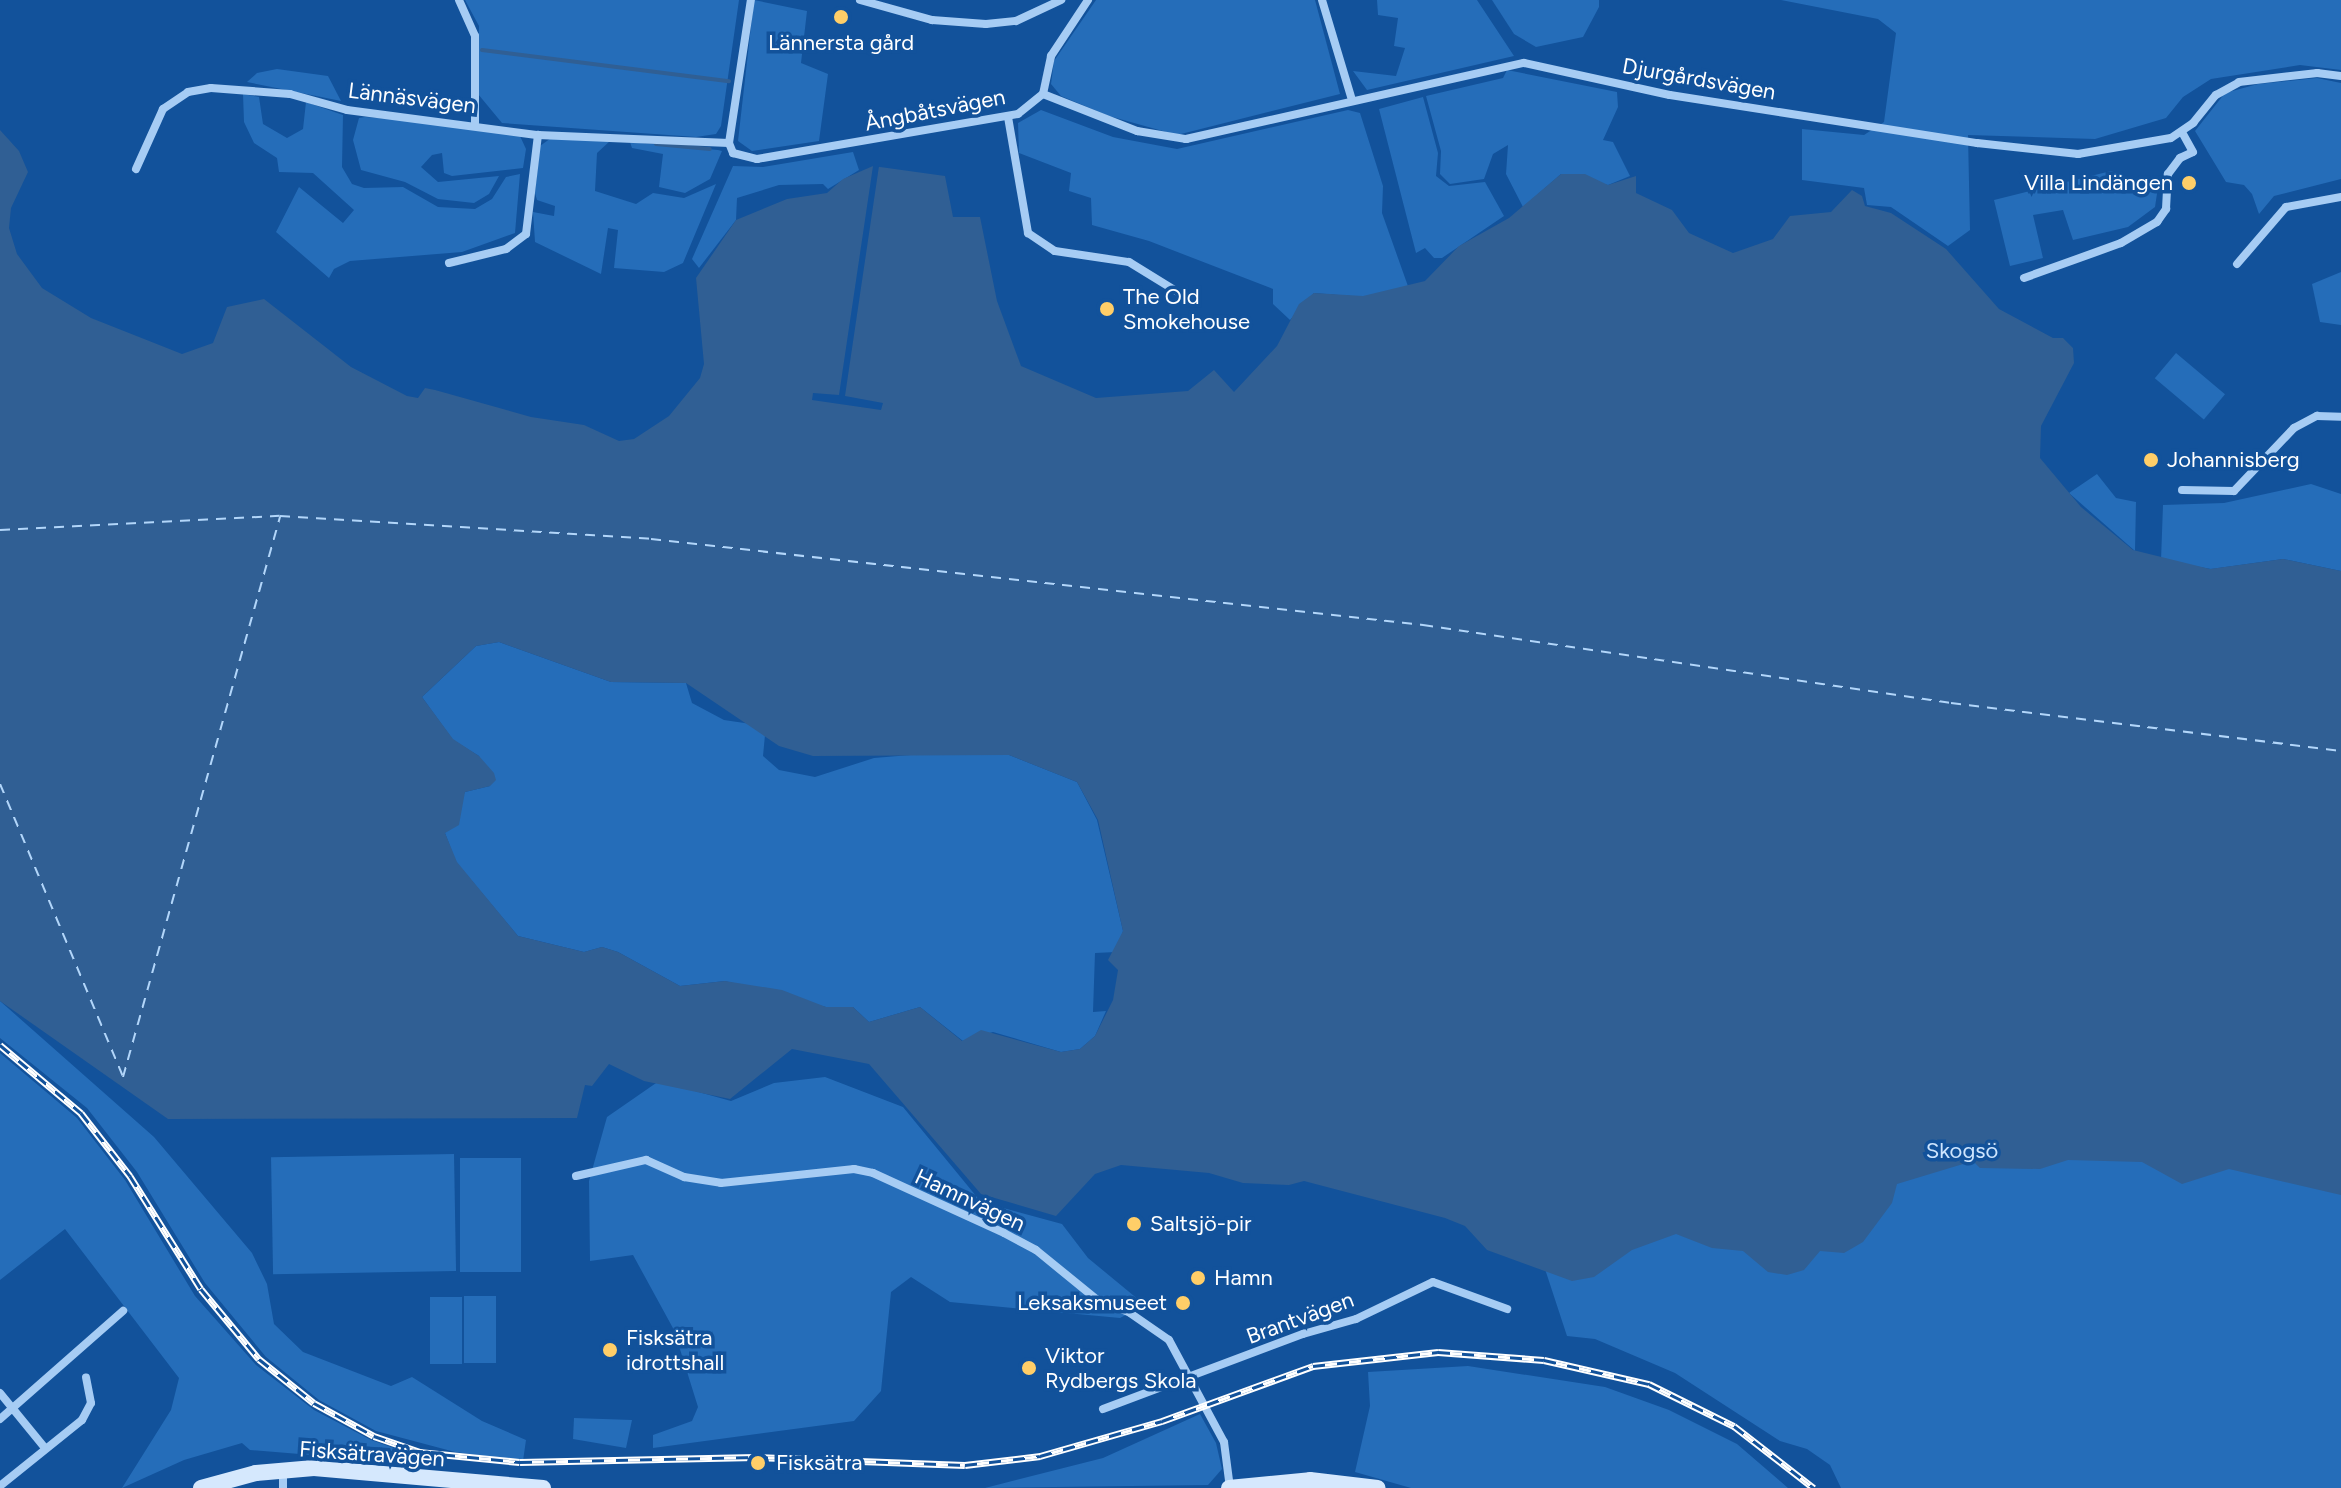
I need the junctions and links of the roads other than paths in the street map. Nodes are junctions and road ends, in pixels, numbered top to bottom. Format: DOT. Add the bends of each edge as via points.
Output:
graph roads {
  1 [pos="459,0"];
  2 [pos="751,0"];
  3 [pos="860,0"];
  4 [pos="1061,0"];
  5 [pos="1088,0"];
  6 [pos="1322,0"];
  7 [pos="2341,76"];
  8 [pos="1043,94"];
  9 [pos="1352,100"];
  10 [pos="1008,117"];
  11 [pos="475,123"];
  12 [pos="2182,132"];
  13 [pos="538,135"];
  14 [pos="729,143"];
  15 [pos="136,169"];
  16 [pos="2341,197"];
  17 [pos="449,263"];
  18 [pos="2237,264"];
  19 [pos="2024,278"];
  20 [pos="1194,302"];
  21 [pos="2341,417"];
  22 [pos="2182,490"];
  23 [pos="576,1176"];
  24 [pos="1507,1309"];
  25 [pos="123,1311"];
  26 [pos="86,1377"];
  27 [pos="1191,1380"];
  28 [pos="0,1393"];
  29 [pos="12,1409"];
  30 [pos="1103,1409"];
  31 [pos="0,1419"];
  32 [pos="45,1448"];
  33 [pos="283,1471"];
  34 [pos="463,1485"];
  35 [pos="0,1486"];
  36 [pos="201,1488"];
  37 [pos="283,1488"];
  38 [pos="543,1488"];
  39 [pos="1230,1488"];
  40 [pos="1378,1488"];
  1 -- 11 [label="street" via="475,36"];
  2 -- 14 [label="street"];
  3 -- 4 [label="street" via="932,20 986,24 1016,21"];
  5 -- 8 [label="street" via="1051,56"];
  6 -- 9 [label="street"];
  7 -- 12 [label="street, Djurgårdsvägen" via="2317,73 2228,86"];
  8 -- 9 [label="street, Djurgårdsvägen" via="1172,139"];
  8 -- 10 [label="street, Ångbåtsvägen"];
  9 -- 12 [label="street, Djurgårdsvägen" via="1524,63 1670,95 2056,154 2124,150"];
  10 -- 14 [label="street, Ångbåtsvägen" via="757,159 733,153"];
  10 -- 20 [label="street" via="1028,233 1055,251 1129,262"];
  11 -- 13 [label="street, Lännäsvägen"];
  11 -- 15 [label="street, Lännäsvägen" via="347,110 290,94 199,89 163,109"];
  12 -- 19 [label="street" via="2193,152 2180,158 2168,174 2166,209 2157,222 2121,243"];
  13 -- 14 [label="street, Lännäsvägen"];
  13 -- 17 [label="street" via="526,234 506,249"];
  16 -- 18 [label="street" via="2286,207"];
  21 -- 22 [label="street" via="2317,416 2294,428 2234,491"];
  23 -- 27 [label="street, Hamnvägen" via="646,1160 684,1177 721,1183 832,1170 873,1173 1036,1250 1096,1299 1130,1313 1169,1340"];
  24 -- 27 [label="street, Brantvägen" via="1433,1282 1356,1319 1303,1334"];
  25 -- 29 [label="street"];
  26 -- 32 [label="street" via="88,1413"];
  27 -- 30 [label="street, Brantvägen"];
  27 -- 39 [label="street, Hamnvägen" via="1224,1442"];
  28 -- 29 [label="street"];
  29 -- 31 [label="street"];
  29 -- 32 [label="street"];
  32 -- 35 [label="street"];
  33 -- 34 [label="street, Fisksätravägen" via="314,1468"];
  33 -- 36 [label="street, Fisksätravägen"];
  33 -- 37 [label="street"];
  34 -- 38 [label="street, Fisksätravägen"];
  39 -- 40 [label="street" via="1310,1480"];
}
